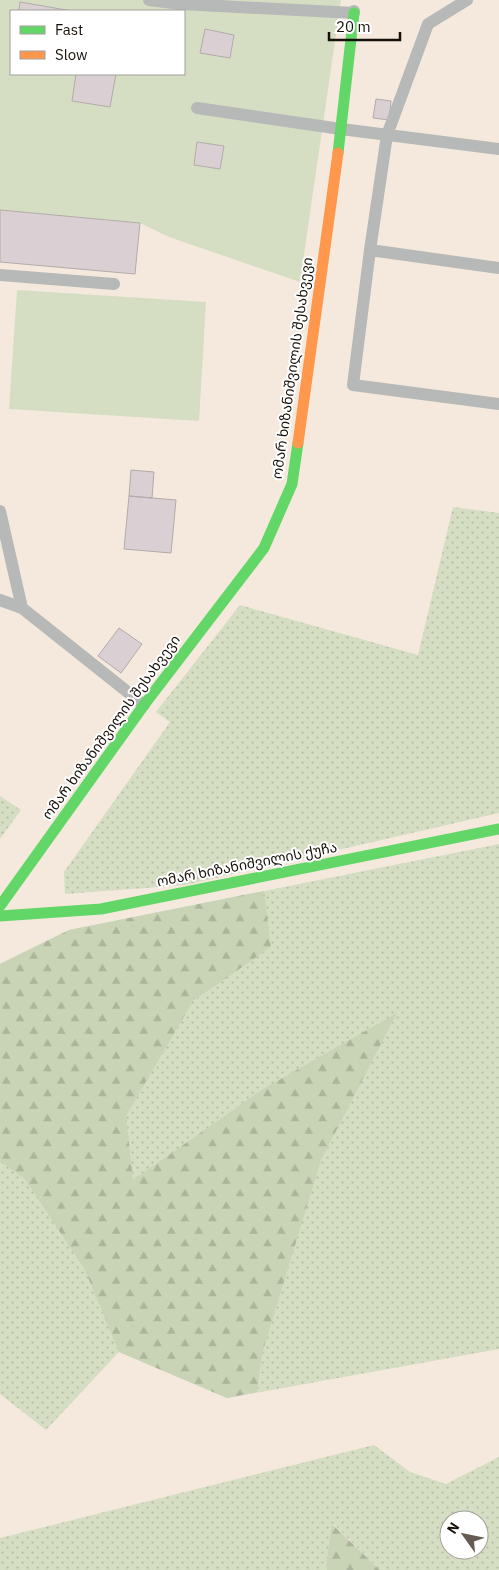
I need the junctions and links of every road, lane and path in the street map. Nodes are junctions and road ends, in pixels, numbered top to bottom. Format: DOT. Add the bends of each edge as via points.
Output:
graph roads {
  1 [pos="149,0"];
  2 [pos="355,0"];
  3 [pos="468,0"];
  4 [pos="354,13"];
  5 [pos="197,108"];
  6 [pos="341,129"];
  7 [pos="387,135"];
  8 [pos="499,149"];
  9 [pos="370,250"];
  10 [pos="499,268"];
  11 [pos="0,275"];
  12 [pos="114,284"];
  13 [pos="499,404"];
  14 [pos="0,511"];
  15 [pos="0,600"];
  16 [pos="22,608"];
  17 [pos="144,705"];
  18 [pos="499,829"];
  19 [pos="0,906"];
  20 [pos="0,916"];
  1 -- 4 [label="lane"];
  2 -- 4 [label="lane"];
  3 -- 7 [label="lane" via="428,24"];
  4 -- 6 [label="street, ომარ ხიზანიშვილის შესახვევი"];
  5 -- 6 [label="lane"];
  6 -- 7 [label="lane"];
  6 -- 17 [label="street, ომარ ხიზანიშვილის შესახვევი" via="292,484 264,548"];
  7 -- 8 [label="lane"];
  7 -- 9 [label="lane"];
  9 -- 10 [label="lane"];
  9 -- 13 [label="lane" via="353,385"];
  11 -- 12 [label="lane"];
  14 -- 16 [label="lane"];
  15 -- 16 [label="lane"];
  16 -- 17 [label="lane"];
  17 -- 19 [label="street, ომარ ხიზანიშვილის შესახვევი"];
  18 -- 20 [label="street, ომარ ხიზანიშვილის ქუჩა" via="101,909"];
}
